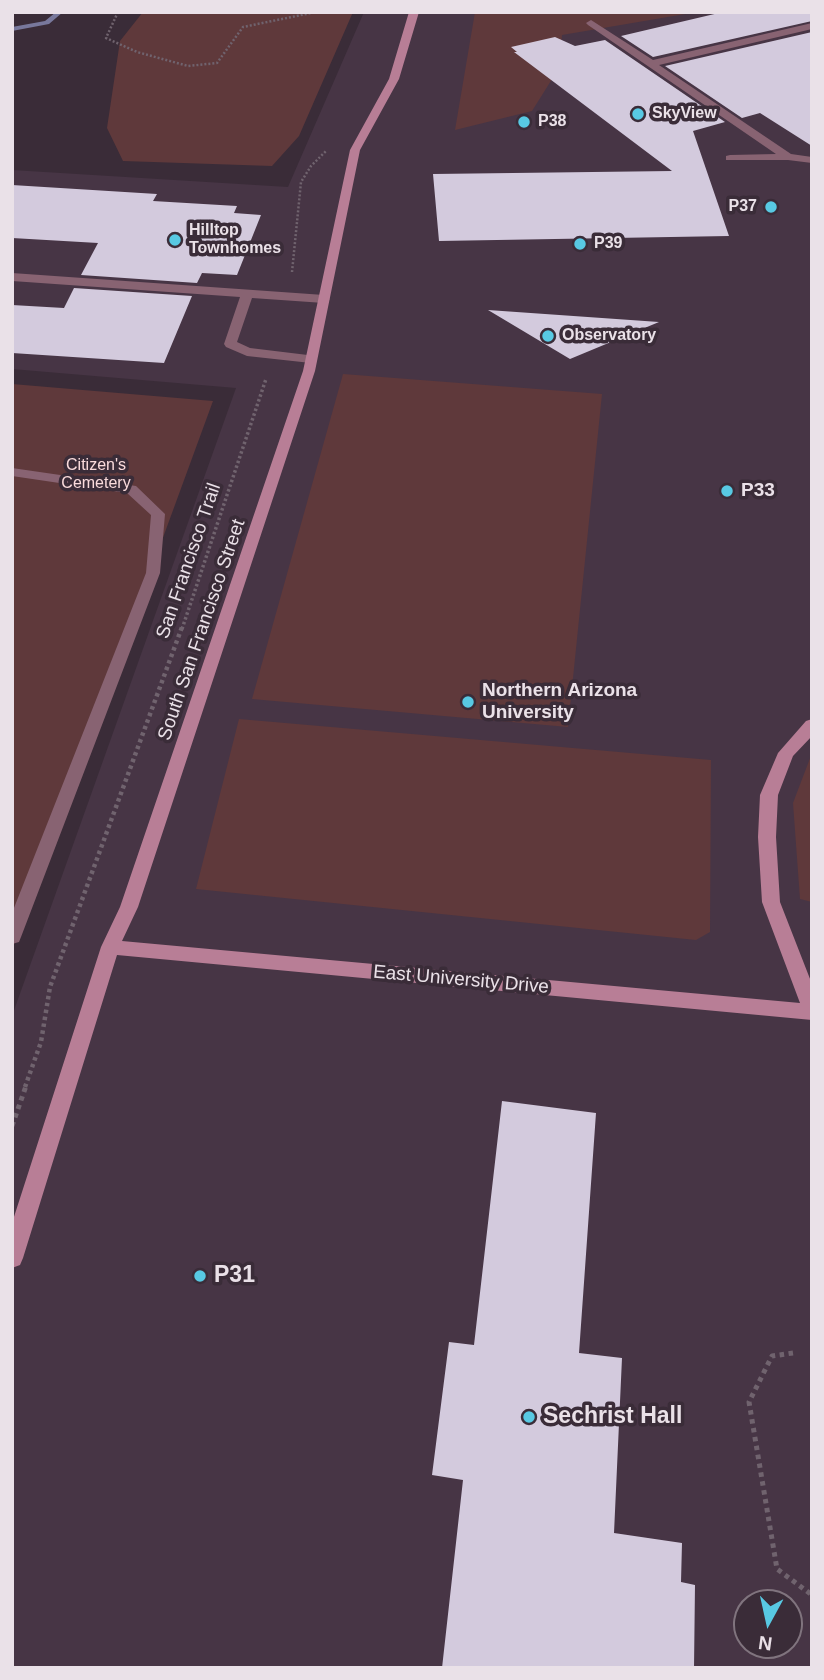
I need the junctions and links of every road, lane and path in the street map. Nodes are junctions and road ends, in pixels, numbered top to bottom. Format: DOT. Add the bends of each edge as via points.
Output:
graph roads {
  1 [pos="118,12"];
  2 [pos="316,12"];
  3 [pos="414,12"];
  4 [pos="591,23"];
  5 [pos="812,26"];
  6 [pos="650,64"];
  7 [pos="331,144"];
  8 [pos="788,157"];
  9 [pos="730,158"];
  10 [pos="812,160"];
  11 [pos="12,277"];
  12 [pos="247,293"];
  13 [pos="290,296"];
  14 [pos="324,299"];
  15 [pos="274,355"];
  16 [pos="312,359"];
  17 [pos="12,472"];
  18 [pos="812,725"];
  19 [pos="12,937"];
  20 [pos="110,947"];
  21 [pos="812,1010"];
  22 [pos="12,1126"];
  23 [pos="12,1258"];
  24 [pos="793,1353"];
  25 [pos="812,1595"];
  1 -- 2 [label="path" via="106,38 188,66 217,63 243,27"];
  3 -- 14 [label="street, South San Francisco Street" via="394,79 355,150"];
  4 -- 6 [label="lane"];
  5 -- 6 [label="lane"];
  6 -- 8 [label="lane"];
  7 -- 13 [label="path" via="301,182"];
  8 -- 9 [label="lane"];
  8 -- 10 [label="lane"];
  11 -- 12 [label="lane"];
  12 -- 13 [label="lane"];
  12 -- 15 [label="lane" via="230,344 247,352"];
  13 -- 14 [label="lane"];
  14 -- 16 [label="street, South San Francisco Street"];
  15 -- 16 [label="lane"];
  15 -- 22 [label="path, San Francisco Trail" via="182,628 50,987 41,1042"];
  16 -- 20 [label="street, South San Francisco Street" via="129,907"];
  17 -- 19 [label="lane" via="131,489 158,514 153,573"];
  18 -- 21 [label="street" via="786,753 769,795 767,837 771,902"];
  20 -- 21 [label="street, East University Drive"];
  20 -- 23 [label="street, South San Francisco Street"];
  24 -- 25 [label="path" via="772,1356 749,1402 777,1569"];
}
